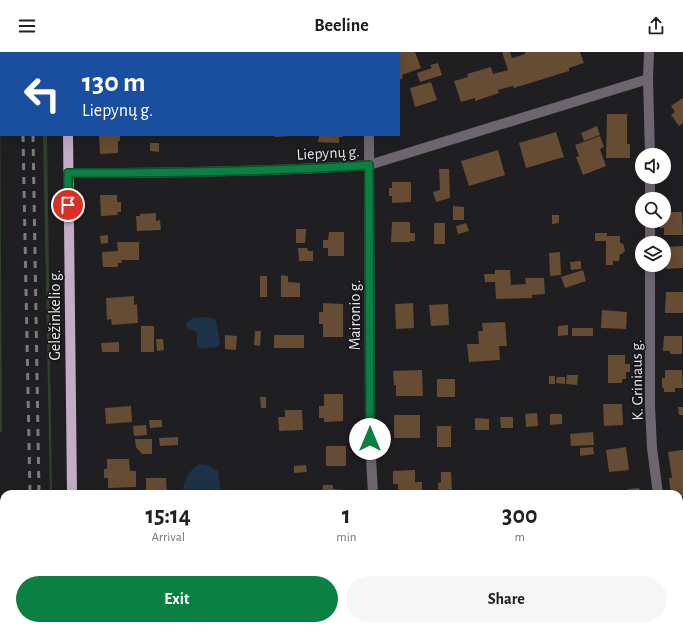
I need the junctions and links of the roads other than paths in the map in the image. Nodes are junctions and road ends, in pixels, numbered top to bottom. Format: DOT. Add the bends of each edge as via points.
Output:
graph roads {
  1 [pos="649,52"];
  2 [pos="648,79"];
  3 [pos="68,136"];
  4 [pos="369,136"];
  5 [pos="650,148"];
  6 [pos="369,165"];
  7 [pos="68,173"];
  8 [pos="650,272"];
  9 [pos="72,490"];
  10 [pos="373,490"];
  11 [pos="657,490"];
  1 -- 2 [label="street"];
  2 -- 5 [label="street"];
  2 -- 6 [label="street, Liepynų g."];
  3 -- 7 [label="main road, Geležinkelio g."];
  4 -- 6 [label="street, Maironio g."];
  6 -- 7 [label="street, Liepynų g." via="183,173"];
  6 -- 10 [label="street, Maironio g." via="370,439"];
  7 -- 9 [label="main road, Geležinkelio g."];
  8 -- 11 [label="street, K. Griniaus g." via="650,406"];
}
